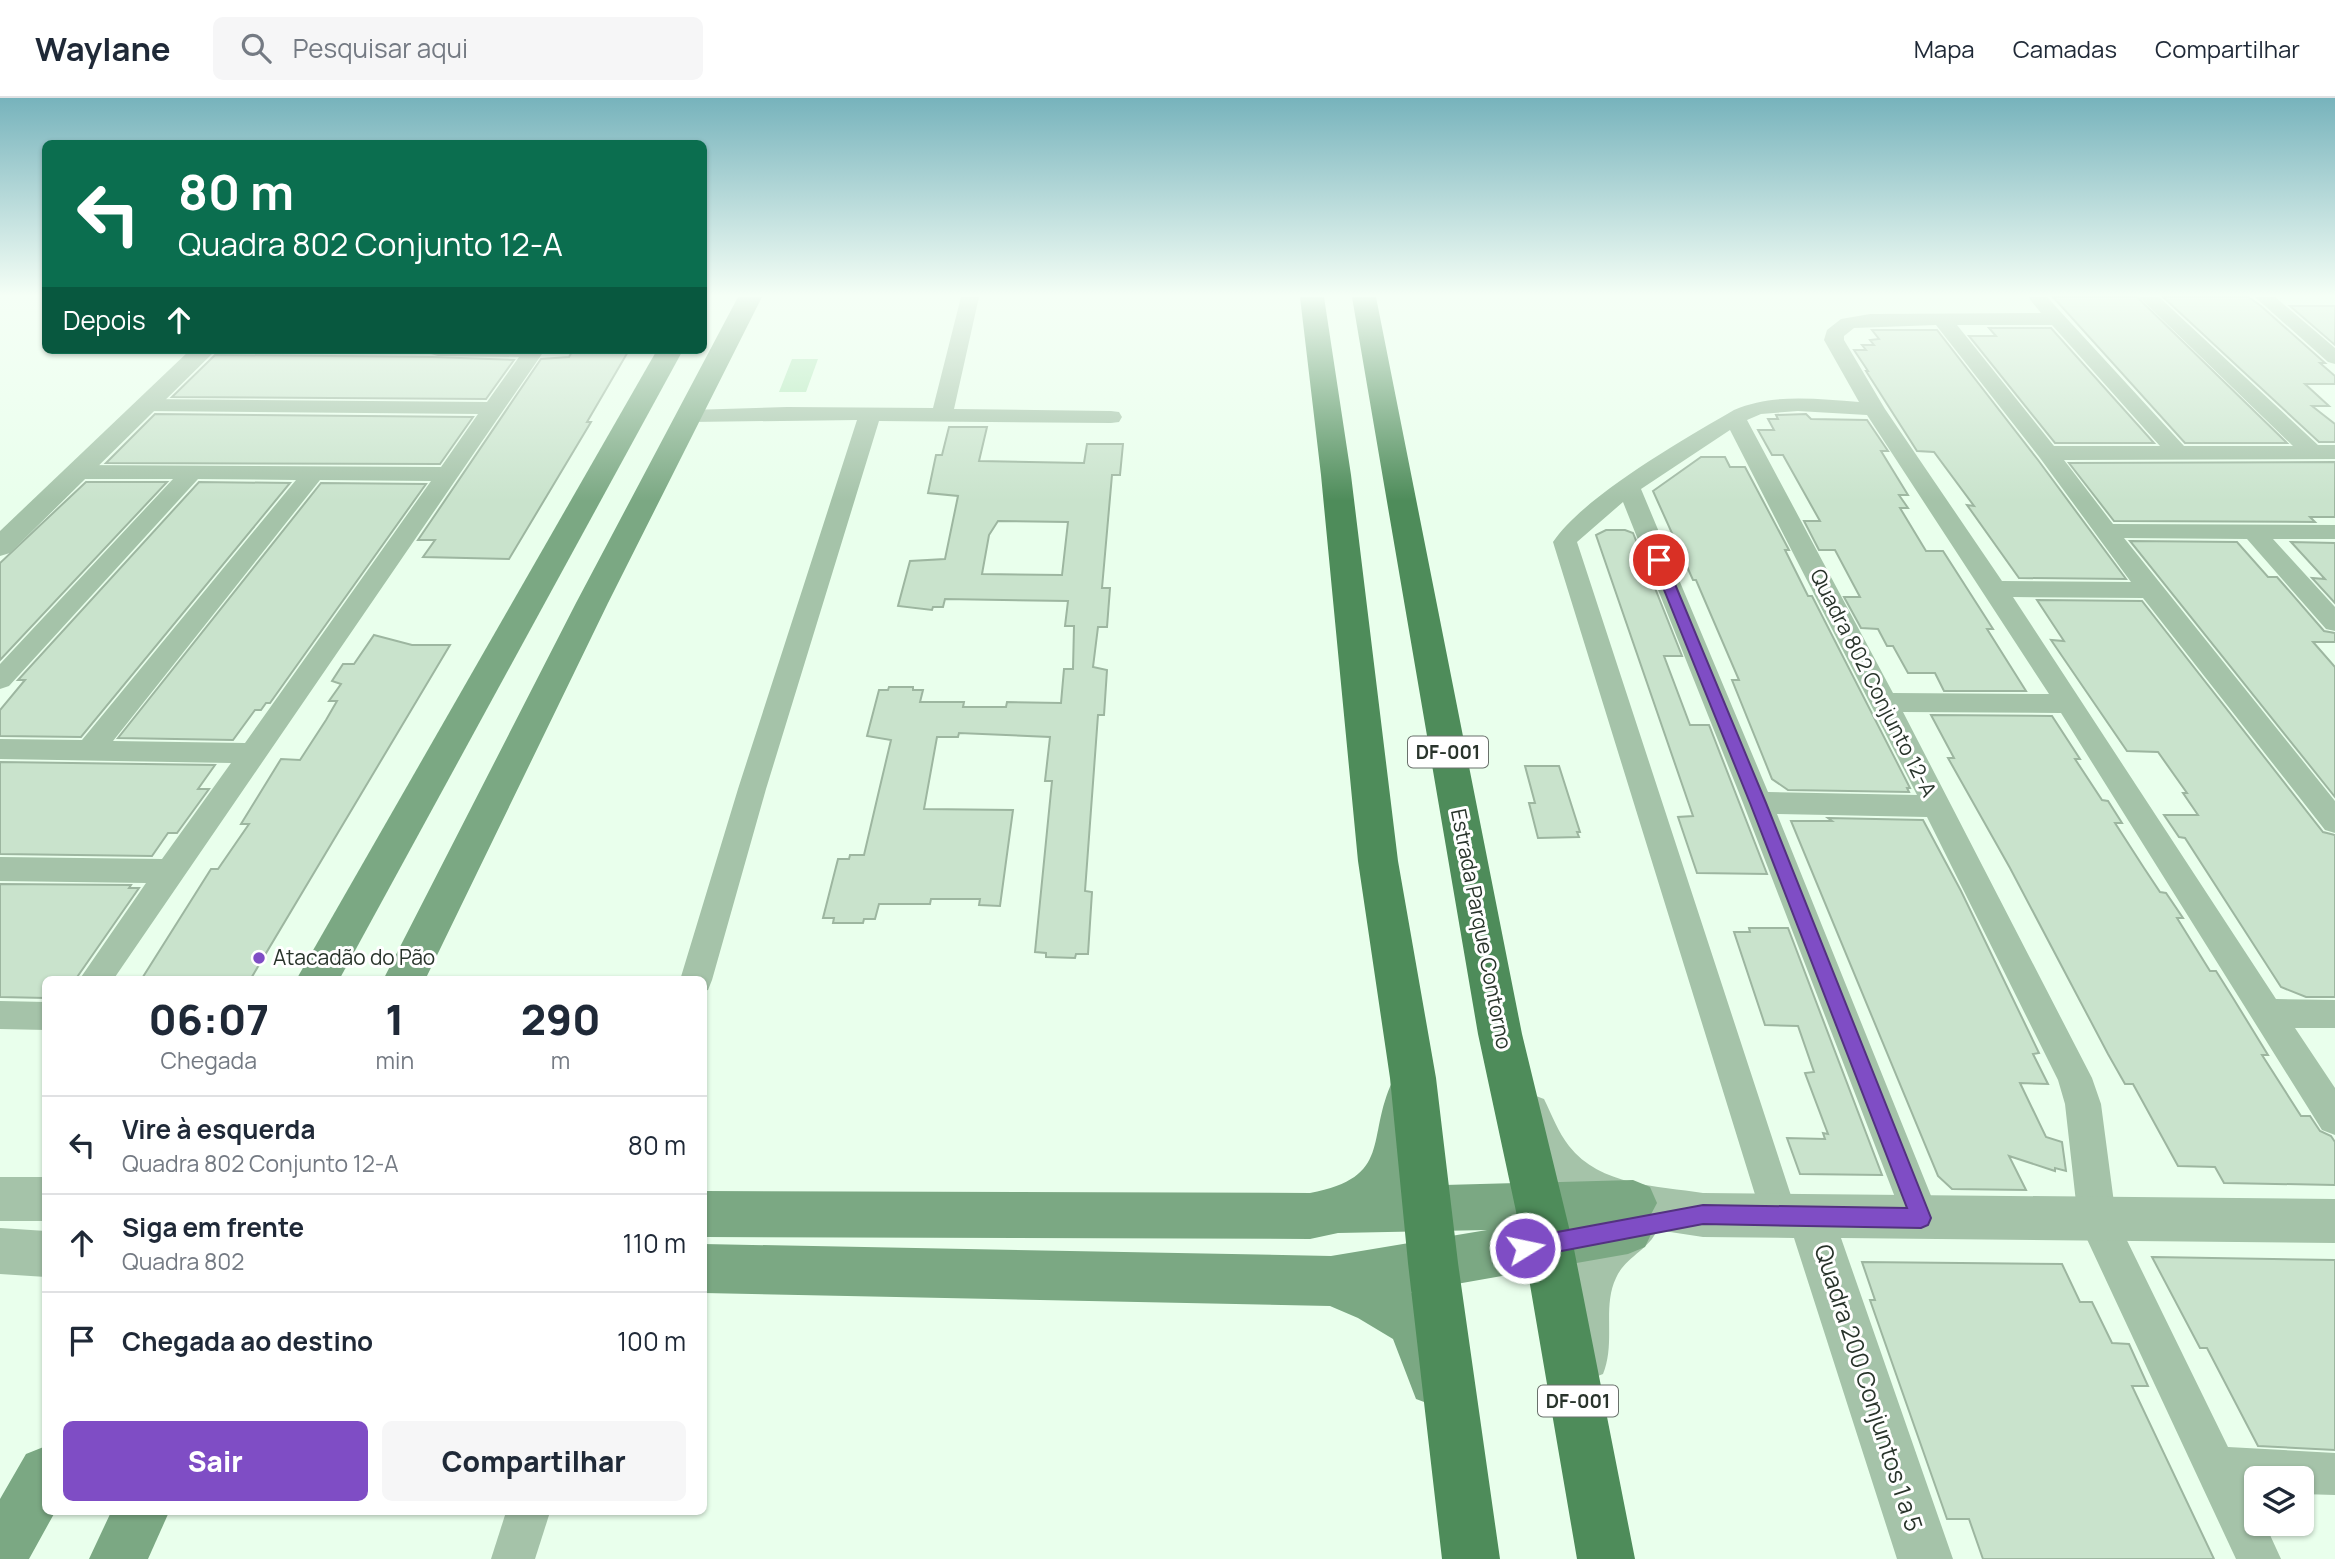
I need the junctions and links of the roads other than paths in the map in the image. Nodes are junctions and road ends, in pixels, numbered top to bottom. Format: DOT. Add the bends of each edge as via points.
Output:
graph roads {
  1 [pos="188,365"];
  2 [pos="524,365"];
  3 [pos="661,365"];
  4 [pos="703,365"];
  5 [pos="954,365"];
  6 [pos="1343,365"];
  7 [pos="1352,365"];
  8 [pos="1849,365"];
  9 [pos="1978,365"];
  10 [pos="2099,365"];
  11 [pos="2220,365"];
  12 [pos="145,405"];
  13 [pos="495,408"];
  14 [pos="1874,409"];
  15 [pos="870,414"];
  16 [pos="942,414"];
  17 [pos="690,416"];
  18 [pos="1111,417"];
  19 [pos="1735,418"];
  20 [pos="2177,451"];
  21 [pos="2311,451"];
  22 [pos="2335,452"];
  23 [pos="2048,453"];
  24 [pos="192,471"];
  25 [pos="78,472"];
  26 [pos="314,473"];
  27 [pos="449,474"];
  28 [pos="1629,488"];
  29 [pos="2107,531"];
  30 [pos="2254,532"];
  31 [pos="2335,532"];
  32 [pos="0,547"];
  33 [pos="1995,589"];
  34 [pos="2150,590"];
  35 [pos="2335,623"];
  36 [pos="0,680"];
  37 [pos="1884,702"];
  38 [pos="2067,704"];
  39 [pos="0,749"];
  40 [pos="90,750"];
  41 [pos="254,753"];
  42 [pos="1758,803"];
  43 [pos="1937,806"];
  44 [pos="2335,822"];
  45 [pos="0,869"];
  46 [pos="171,871"];
  47 [pos="98,976"];
  48 [pos="319,976"];
  49 [pos="406,976"];
  50 [pos="697,976"];
  51 [pos="2266,1013"];
  52 [pos="2335,1014"];
  53 [pos="0,1015"];
  54 [pos="42,1016"];
  55 [pos="1413,1078"];
  56 [pos="1511,1079"];
  57 [pos="2335,1119"];
  58 [pos="0,1199"];
  59 [pos="42,1199"];
  60 [pos="1428,1209"];
  61 [pos="1340,1211"];
  62 [pos="707,1214"];
  63 [pos="1630,1216"];
  64 [pos="1795,1217"];
  65 [pos="1921,1218"];
  66 [pos="2097,1220"];
  67 [pos="2335,1221"];
  68 [pos="1542,1225"];
  69 [pos="0,1251"];
  70 [pos="42,1254"];
  71 [pos="1433,1263"];
  72 [pos="707,1269"];
  73 [pos="1331,1281"];
  74 [pos="1584,1431"];
  75 [pos="1456,1435"];
  76 [pos="2215,1468"];
  77 [pos="2335,1474"];
  78 [pos="26,1489"];
  79 [pos="140,1515"];
  80 [pos="527,1515"];
  81 [pos="0,1554"];
  82 [pos="118,1559"];
  83 [pos="513,1559"];
  84 [pos="1471,1559"];
  85 [pos="1605,1559"];
  86 [pos="1925,1559"];
  87 [pos="2259,1559"];
  1 -- 12 [label="street"];
  2 -- 13 [label="street"];
  3 -- 48 [label="main road"];
  4 -- 17 [label="main road"];
  5 -- 16 [label="street"];
  6 -- 55 [label="highway, Estrada Parque Contorno / DF-001" via="1378,861"];
  7 -- 56 [label="highway, Estrada Parque Contorno / DF-001"];
  8 -- 14 [label="street"];
  9 -- 23 [label="street"];
  10 -- 20 [label="street"];
  11 -- 21 [label="street"];
  12 -- 13 [label="street"];
  12 -- 25 [label="street"];
  13 -- 27 [label="street"];
  14 -- 19 [label="street" via="1767,406"];
  14 -- 33 [label="street"];
  15 -- 16 [label="street"];
  15 -- 17 [label="street"];
  15 -- 50 [label="street"];
  16 -- 18 [label="street"];
  17 -- 49 [label="main road"];
  19 -- 28 [label="street"];
  19 -- 37 [label="street, Quadra 802 Conjunto 12-A"];
  20 -- 21 [label="street"];
  20 -- 23 [label="street"];
  21 -- 22 [label="street"];
  23 -- 29 [label="street"];
  24 -- 25 [label="street"];
  24 -- 26 [label="street"];
  24 -- 36 [label="street"];
  25 -- 32 [label="street"];
  26 -- 27 [label="street"];
  26 -- 40 [label="street"];
  27 -- 41 [label="street"];
  28 -- 42 [label="street"];
  28 -- 64 [label="street" via="1584,521 1565,542"];
  29 -- 30 [label="street"];
  29 -- 34 [label="street"];
  30 -- 31 [label="street"];
  30 -- 35 [label="street"];
  33 -- 34 [label="street"];
  33 -- 38 [label="street"];
  34 -- 44 [label="street"];
  37 -- 38 [label="street"];
  37 -- 43 [label="street, Quadra 802 Conjunto 12-A"];
  38 -- 51 [label="street"];
  39 -- 40 [label="street"];
  40 -- 41 [label="street"];
  41 -- 46 [label="street"];
  42 -- 43 [label="street, Quadra 802 Conjunto 12-A"];
  42 -- 65 [label="street"];
  43 -- 66 [label="street" via="2075,1079 2083,1104"];
  45 -- 46 [label="street"];
  46 -- 47 [label="street"];
  51 -- 52 [label="street"];
  51 -- 57 [label="street"];
  53 -- 54 [label="street"];
  55 -- 60 [label="highway, Estrada Parque Contorno / DF-001"];
  55 -- 61 [label="main road" via="1389,1178 1363,1200"];
  56 -- 63 [label="street" via="1556,1165"];
  56 -- 68 [label="highway, Estrada Parque Contorno / DF-001"];
  58 -- 59 [label="street"];
  60 -- 61 [label="main road"];
  60 -- 68 [label="main road"];
  60 -- 71 [label="highway, Estrada Parque Contorno / DF-001"];
  61 -- 62 [label="main road" via="1310,1216"];
  63 -- 64 [label="street"];
  63 -- 68 [label="main road"];
  63 -- 74 [label="street" via="1590,1275 1585,1306"];
  64 -- 65 [label="street"];
  64 -- 86 [label="street, Quadra 200 Conjuntos 1 a 5"];
  65 -- 66 [label="street"];
  66 -- 67 [label="street"];
  66 -- 76 [label="street"];
  68 -- 71 [label="main road"];
  68 -- 74 [label="highway, Estrada Parque Contorno / DF-001"];
  69 -- 70 [label="street"];
  71 -- 73 [label="main road"];
  71 -- 75 [label="highway, Estrada Parque Contorno / DF-001"];
  72 -- 73 [label="main road"];
  73 -- 75 [label="main road" via="1412,1321"];
  74 -- 85 [label="highway, Estrada Parque Contorno / DF-001"];
  75 -- 84 [label="highway, Estrada Parque Contorno / DF-001"];
  76 -- 77 [label="street"];
  76 -- 87 [label="street"];
  78 -- 81 [label="main road"];
  79 -- 82 [label="main road"];
  80 -- 83 [label="street"];
}
